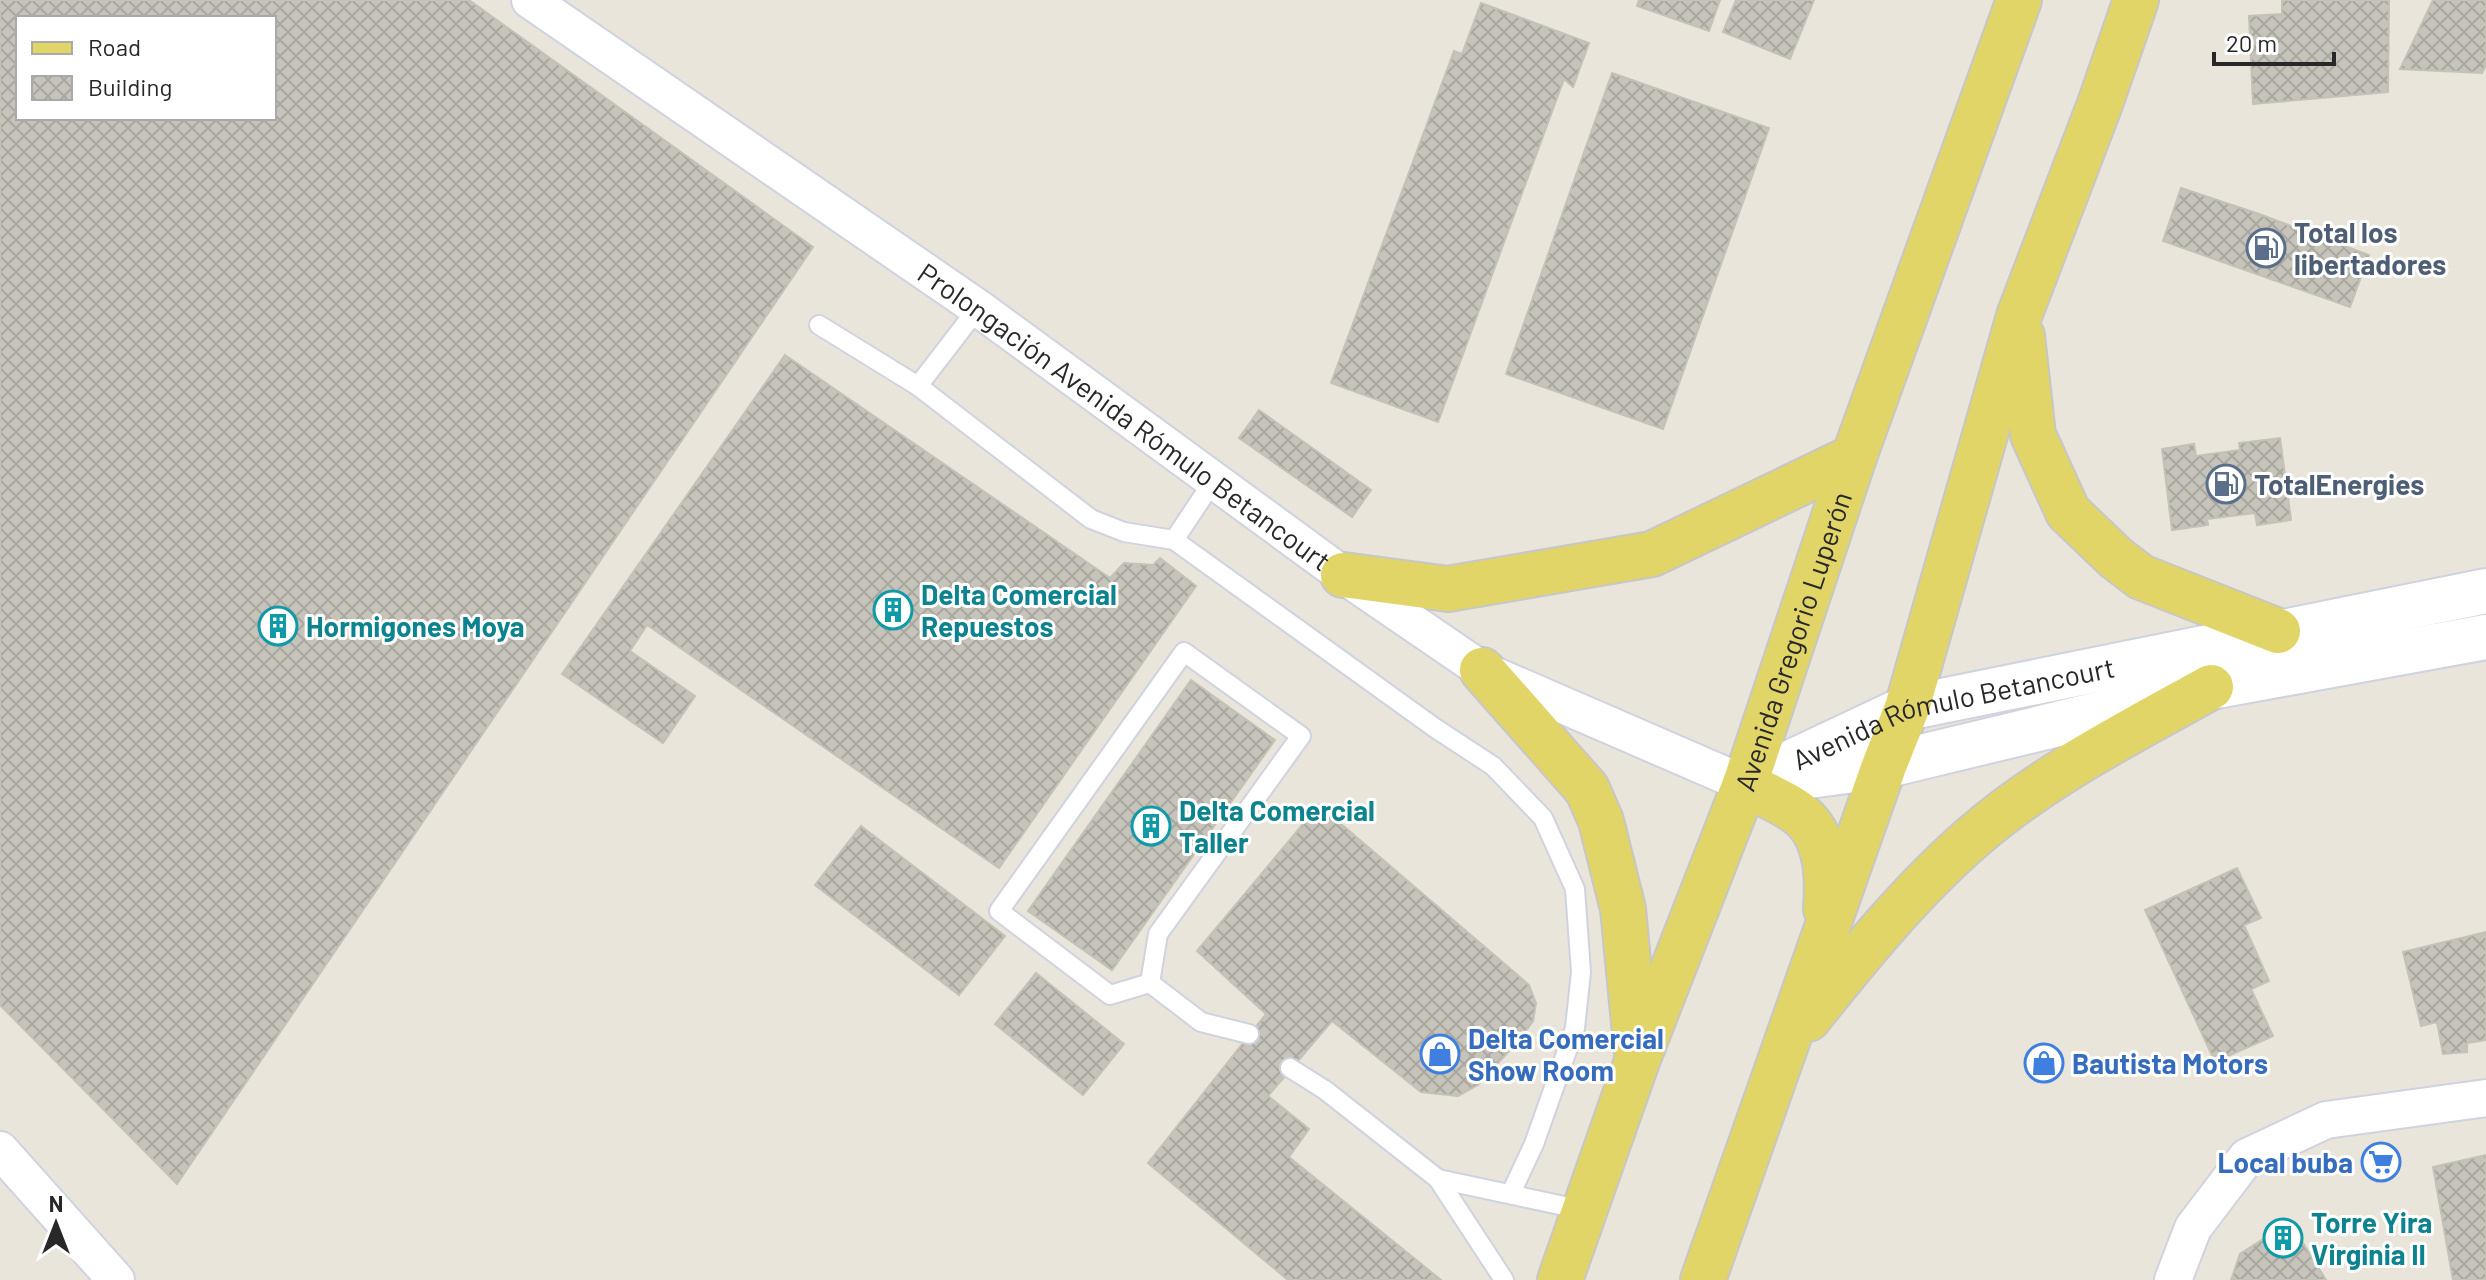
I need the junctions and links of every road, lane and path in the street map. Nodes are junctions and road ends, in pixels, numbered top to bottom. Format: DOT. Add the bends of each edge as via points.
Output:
graph roads {
  1 [pos="530,0"];
  2 [pos="2019,0"];
  3 [pos="2136,0"];
  4 [pos="978,308"];
  5 [pos="2019,316"];
  6 [pos="819,325"];
  7 [pos="918,386"];
  8 [pos="1854,457"];
  9 [pos="1214,480"];
  10 [pos="1174,540"];
  11 [pos="1343,575"];
  12 [pos="2486,591"];
  13 [pos="2278,631"];
  14 [pos="2486,637"];
  15 [pos="1482,670"];
  16 [pos="2211,687"];
  17 [pos="1907,708"];
  18 [pos="1884,766"];
  19 [pos="1745,784"];
  20 [pos="1823,941"];
  21 [pos="1150,983"];
  22 [pos="1249,1034"];
  23 [pos="1786,1046"];
  24 [pos="1637,1061"];
  25 [pos="1290,1068"];
  26 [pos="2486,1098"];
  27 [pos="0,1150"];
  28 [pos="1438,1179"];
  29 [pos="1511,1193"];
  30 [pos="1583,1210"];
  31 [pos="116,1280"];
  32 [pos="1504,1280"];
  33 [pos="1560,1280"];
  34 [pos="1703,1280"];
  35 [pos="2173,1280"];
  1 -- 4 [label="street, Prolongación Avenida Rómulo Betancourt"];
  2 -- 8 [label="main road, Avenida Gregorio Luperón"];
  3 -- 5 [label="main road"];
  4 -- 7 [label="lane"];
  4 -- 9 [label="street, Prolongación Avenida Rómulo Betancourt"];
  5 -- 13 [label="main road" via="2033,435 2068,512 2141,577"];
  5 -- 17 [label="main road"];
  6 -- 7 [label="lane"];
  7 -- 10 [label="lane" via="1091,519 1124,532"];
  8 -- 11 [label="main road" via="1652,554 1448,589"];
  8 -- 19 [label="main road, Avenida Gregorio Luperón"];
  9 -- 10 [label="lane"];
  9 -- 11 [label="street, Prolongación Avenida Rómulo Betancourt"];
  10 -- 29 [label="lane" via="1493,766 1543,818 1575,889 1581,972 1575,1028"];
  11 -- 15 [label="street, Prolongación Avenida Rómulo Betancourt"];
  12 -- 13 [label="main road, Avenida Rómulo Betancourt"];
  13 -- 17 [label="main road, Avenida Rómulo Betancourt"];
  14 -- 16 [label="main road, Avenida Rómulo Betancourt"];
  15 -- 19 [label="street, Prolongación Avenida Rómulo Betancourt"];
  15 -- 24 [label="main road" via="1587,789 1601,821 1623,909"];
  16 -- 18 [label="main road, Avenida Rómulo Betancourt"];
  16 -- 23 [label="main road" via="2073,763 1973,836 1877,932"];
  17 -- 18 [label="main road"];
  17 -- 19 [label="main road, Avenida Rómulo Betancourt"];
  18 -- 19 [label="main road, Avenida Rómulo Betancourt"];
  18 -- 20 [label="main road"];
  19 -- 20 [label="main road" via="1812,827 1828,883"];
  19 -- 24 [label="main road, Avenida Gregorio Luperón"];
  20 -- 23 [label="main road"];
  21 -- 21 [label="lane" via="1158,934 1301,736 1184,652 999,911 1110,995"];
  21 -- 22 [label="lane" via="1201,1022"];
  23 -- 34 [label="main road"];
  24 -- 30 [label="main road, Avenida Gregorio Luperón"];
  25 -- 28 [label="lane"];
  26 -- 35 [label="street" via="2326,1120 2247,1157 2193,1228"];
  27 -- 31 [label="street"];
  28 -- 29 [label="lane"];
  28 -- 32 [label="lane"];
  29 -- 30 [label="lane"];
  30 -- 33 [label="main road, Avenida Gregorio Luperón"];
}
